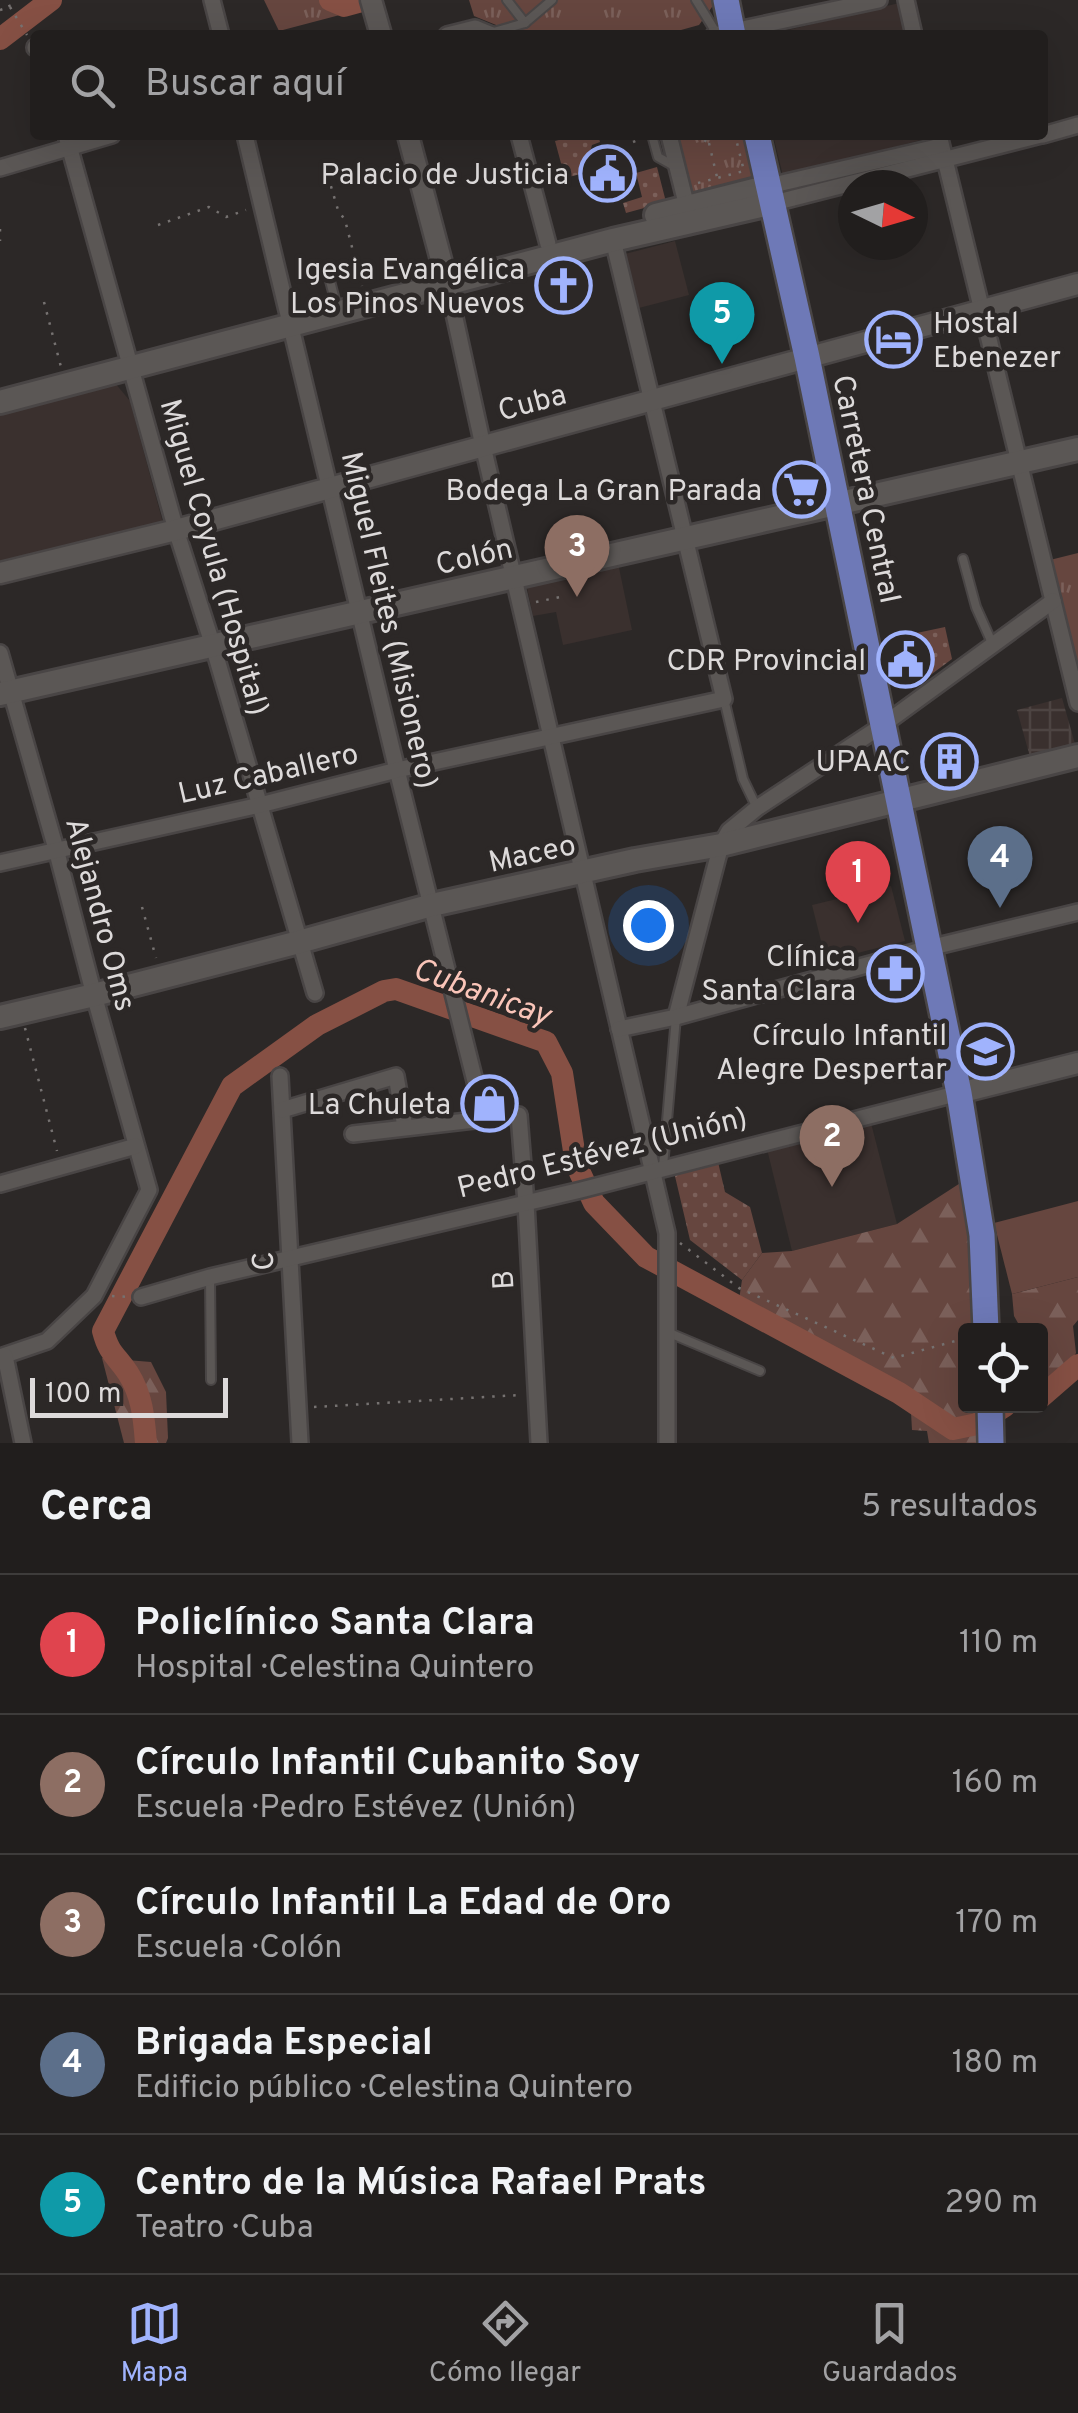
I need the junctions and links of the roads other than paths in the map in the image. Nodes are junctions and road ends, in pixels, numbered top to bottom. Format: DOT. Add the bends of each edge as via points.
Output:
graph roads {
  1 [pos="212,0"];
  2 [pos="506,0"];
  3 [pos="552,0"];
  4 [pos="696,0"];
  5 [pos="726,0"];
  6 [pos="879,0"];
  7 [pos="906,0"];
  8 [pos="372,2"];
  9 [pos="525,22"];
  10 [pos="220,30"];
  11 [pos="380,30"];
  12 [pos="502,30"];
  13 [pos="721,30"];
  14 [pos="724,30"];
  15 [pos="742,30"];
  16 [pos="913,30"];
  17 [pos="1078,125"];
  18 [pos="1048,133"];
  19 [pos="246,140"];
  20 [pos="409,140"];
  21 [pos="520,140"];
  22 [pos="653,140"];
  23 [pos="671,140"];
  24 [pos="758,140"];
  25 [pos="1000,140"];
  26 [pos="68,141"];
  27 [pos="942,147"];
  28 [pos="0,168"];
  29 [pos="678,168"];
  30 [pos="772,195"];
  31 [pos="689,196"];
  32 [pos="613,240"];
  33 [pos="548,244"];
  34 [pos="446,278"];
  35 [pos="1078,284"];
  36 [pos="982,310"];
  37 [pos="290,320"];
  38 [pos="807,358"];
  39 [pos="130,363"];
  40 [pos="0,389"];
  41 [pos="652,400"];
  42 [pos="0,402"];
  43 [pos="482,446"];
  44 [pos="1078,449"];
  45 [pos="1019,462"];
  46 [pos="331,488"];
  47 [pos="837,504"];
  48 [pos="176,530"];
  49 [pos="685,538"];
  50 [pos="962,558"];
  51 [pos="0,573"];
  52 [pos="513,578"];
  53 [pos="1053,601"];
  54 [pos="361,612"];
  55 [pos="993,645"];
  56 [pos="213,646"];
  57 [pos="0,653"];
  58 [pos="6,693"];
  59 [pos="724,699"];
  60 [pos="1078,704"];
  61 [pos="883,726"];
  62 [pos="550,736"];
  63 [pos="1078,756"];
  64 [pos="397,770"];
  65 [pos="898,800"];
  66 [pos="260,805"];
  67 [pos="757,808"];
  68 [pos="722,845"];
  69 [pos="56,849"];
  70 [pos="0,864"];
  71 [pos="583,873"];
  72 [pos="432,904"];
  73 [pos="1078,912"];
  74 [pos="299,942"];
  75 [pos="928,948"];
  76 [pos="314,994"];
  77 [pos="94,995"];
  78 [pos="11,1014"];
  79 [pos="676,1017"];
  80 [pos="620,1029"];
  81 [pos="1078,1063"];
  82 [pos="280,1076"];
  83 [pos="959,1093"];
  84 [pos="282,1110"];
  85 [pos="484,1117"];
  86 [pos="405,1127"];
  87 [pos="353,1134"];
  88 [pos="136,1146"];
  89 [pos="658,1171"];
  90 [pos="0,1184"];
  91 [pos="526,1203"];
  92 [pos="290,1258"];
  93 [pos="210,1277"];
  94 [pos="141,1297"];
  95 [pos="986,1323"];
  96 [pos="666,1332"];
  97 [pos="2,1357"];
  98 [pos="760,1370"];
  99 [pos="211,1380"];
  100 [pos="990,1413"];
  101 [pos="23,1443"];
  102 [pos="300,1443"];
  103 [pos="540,1443"];
  104 [pos="667,1443"];
  105 [pos="992,1443"];
  1 -- 10 [label="street"];
  2 -- 9 [label="lane"];
  3 -- 9 [label="lane"];
  4 -- 13 [label="lane"];
  5 -- 14 [label="main road"];
  6 -- 15 [label="street"];
  7 -- 16 [label="street"];
  8 -- 11 [label="street"];
  9 -- 12 [label="lane"];
  17 -- 18 [label="street"];
  19 -- 37 [label="street, Miguel Fleites (Misionero)"];
  20 -- 34 [label="street"];
  21 -- 33 [label="street"];
  22 -- 29 [label="lane" via="658,156"];
  23 -- 29 [label="street"];
  24 -- 30 [label="main road, Carretera Central"];
  25 -- 27 [label="street"];
  26 -- 28 [label="street"];
  26 -- 39 [label="street, Miguel Coyula (Hospital)"];
  27 -- 30 [label="street"];
  27 -- 36 [label="street"];
  29 -- 31 [label="street"];
  30 -- 31 [label="main road"];
  30 -- 32 [label="main road"];
  30 -- 38 [label="main road, Carretera Central"];
  31 -- 33 [label="main road"];
  32 -- 34 [label="main road"];
  32 -- 41 [label="street"];
  33 -- 34 [label="main road"];
  34 -- 37 [label="main road"];
  34 -- 37 [label="main road" via="364,293 332,289"];
  34 -- 43 [label="street"];
  35 -- 36 [label="street, Cuba"];
  36 -- 38 [label="street, Cuba"];
  36 -- 45 [label="street"];
  37 -- 39 [label="main road"];
  37 -- 46 [label="street, Miguel Fleites (Misionero)"];
  38 -- 41 [label="street, Cuba"];
  38 -- 47 [label="main road, Carretera Central"];
  39 -- 40 [label="main road"];
  39 -- 42 [label="main road"];
  39 -- 48 [label="street, Miguel Coyula (Hospital)"];
  41 -- 43 [label="street, Cuba"];
  41 -- 49 [label="street"];
  43 -- 46 [label="street, Cuba"];
  43 -- 52 [label="street"];
  44 -- 45 [label="main road, Colón"];
  45 -- 47 [label="main road, Colón"];
  45 -- 53 [label="street"];
  46 -- 48 [label="street, Cuba"];
  46 -- 54 [label="street, Miguel Fleites (Misionero)"];
  47 -- 49 [label="main road, Colón"];
  47 -- 61 [label="main road, Carretera Central"];
  48 -- 51 [label="street, Cuba"];
  48 -- 56 [label="street, Miguel Coyula (Hospital)"];
  49 -- 52 [label="main road, Colón"];
  49 -- 59 [label="street"];
  50 -- 55 [label="lane"];
  52 -- 54 [label="main road, Colón"];
  52 -- 62 [label="street"];
  53 -- 55 [label="street"];
  53 -- 60 [label="street"];
  54 -- 56 [label="main road, Colón"];
  54 -- 64 [label="street, Miguel Fleites (Misionero)"];
  55 -- 61 [label="street"];
  56 -- 58 [label="main road, Colón"];
  56 -- 66 [label="street, Miguel Coyula (Hospital)"];
  57 -- 58 [label="street, Alejandro Oms"];
  58 -- 69 [label="street, Alejandro Oms"];
  59 -- 62 [label="street, Luz Caballero"];
  59 -- 67 [label="lane"];
  61 -- 65 [label="main road, Carretera Central"];
  61 -- 67 [label="street"];
  62 -- 64 [label="street, Luz Caballero"];
  62 -- 71 [label="street"];
  63 -- 65 [label="main road, Maceo"];
  64 -- 66 [label="street, Luz Caballero"];
  64 -- 72 [label="street, Miguel Fleites (Misionero)"];
  65 -- 68 [label="main road, Maceo"];
  65 -- 75 [label="main road, Carretera Central"];
  66 -- 69 [label="street, Luz Caballero"];
  66 -- 74 [label="street, Miguel Coyula (Hospital)"];
  67 -- 68 [label="street" via="729,830"];
  68 -- 71 [label="main road, Maceo"];
  68 -- 79 [label="street"];
  69 -- 70 [label="street, Luz Caballero"];
  69 -- 77 [label="street, Alejandro Oms"];
  71 -- 72 [label="main road, Maceo"];
  71 -- 80 [label="street"];
  72 -- 74 [label="main road, Maceo"];
  72 -- 85 [label="street, Miguel Fleites (Misionero)"];
  73 -- 75 [label="street"];
  74 -- 76 [label="street, Miguel Coyula (Hospital)"];
  74 -- 77 [label="main road, Maceo"];
  75 -- 79 [label="street"];
  75 -- 83 [label="main road, Carretera Central"];
  77 -- 78 [label="main road, Maceo"];
  77 -- 88 [label="street, Alejandro Oms"];
  79 -- 80 [label="street"];
  79 -- 89 [label="lane"];
  80 -- 89 [label="street"];
  81 -- 83 [label="street, Pedro Estévez (Unión)"];
  82 -- 84 [label="street, C"];
  83 -- 89 [label="street, Pedro Estévez (Unión)"];
  83 -- 95 [label="main road, Carretera Central" via="982,1235"];
  84 -- 86 [label="street" via="396,1076"];
  84 -- 92 [label="street, C"];
  85 -- 86 [label="street"];
  85 -- 91 [label="street, B" via="519,1114"];
  86 -- 87 [label="street"];
  88 -- 90 [label="street"];
  88 -- 97 [label="street, Alejandro Oms" via="149,1190 94,1296 47,1341"];
  89 -- 91 [label="street, Pedro Estévez (Unión)"];
  89 -- 96 [label="street" via="668,1240"];
  91 -- 92 [label="street, Pedro Estévez (Unión)"];
  91 -- 103 [label="street, B"];
  92 -- 93 [label="street, Pedro Estévez (Unión)"];
  92 -- 102 [label="street, C"];
  93 -- 94 [label="street, Pedro Estévez (Unión)"];
  93 -- 99 [label="lane"];
  96 -- 98 [label="lane"];
  96 -- 104 [label="street"];
  97 -- 101 [label="street"];
  100 -- 105 [label="main road"];
}
